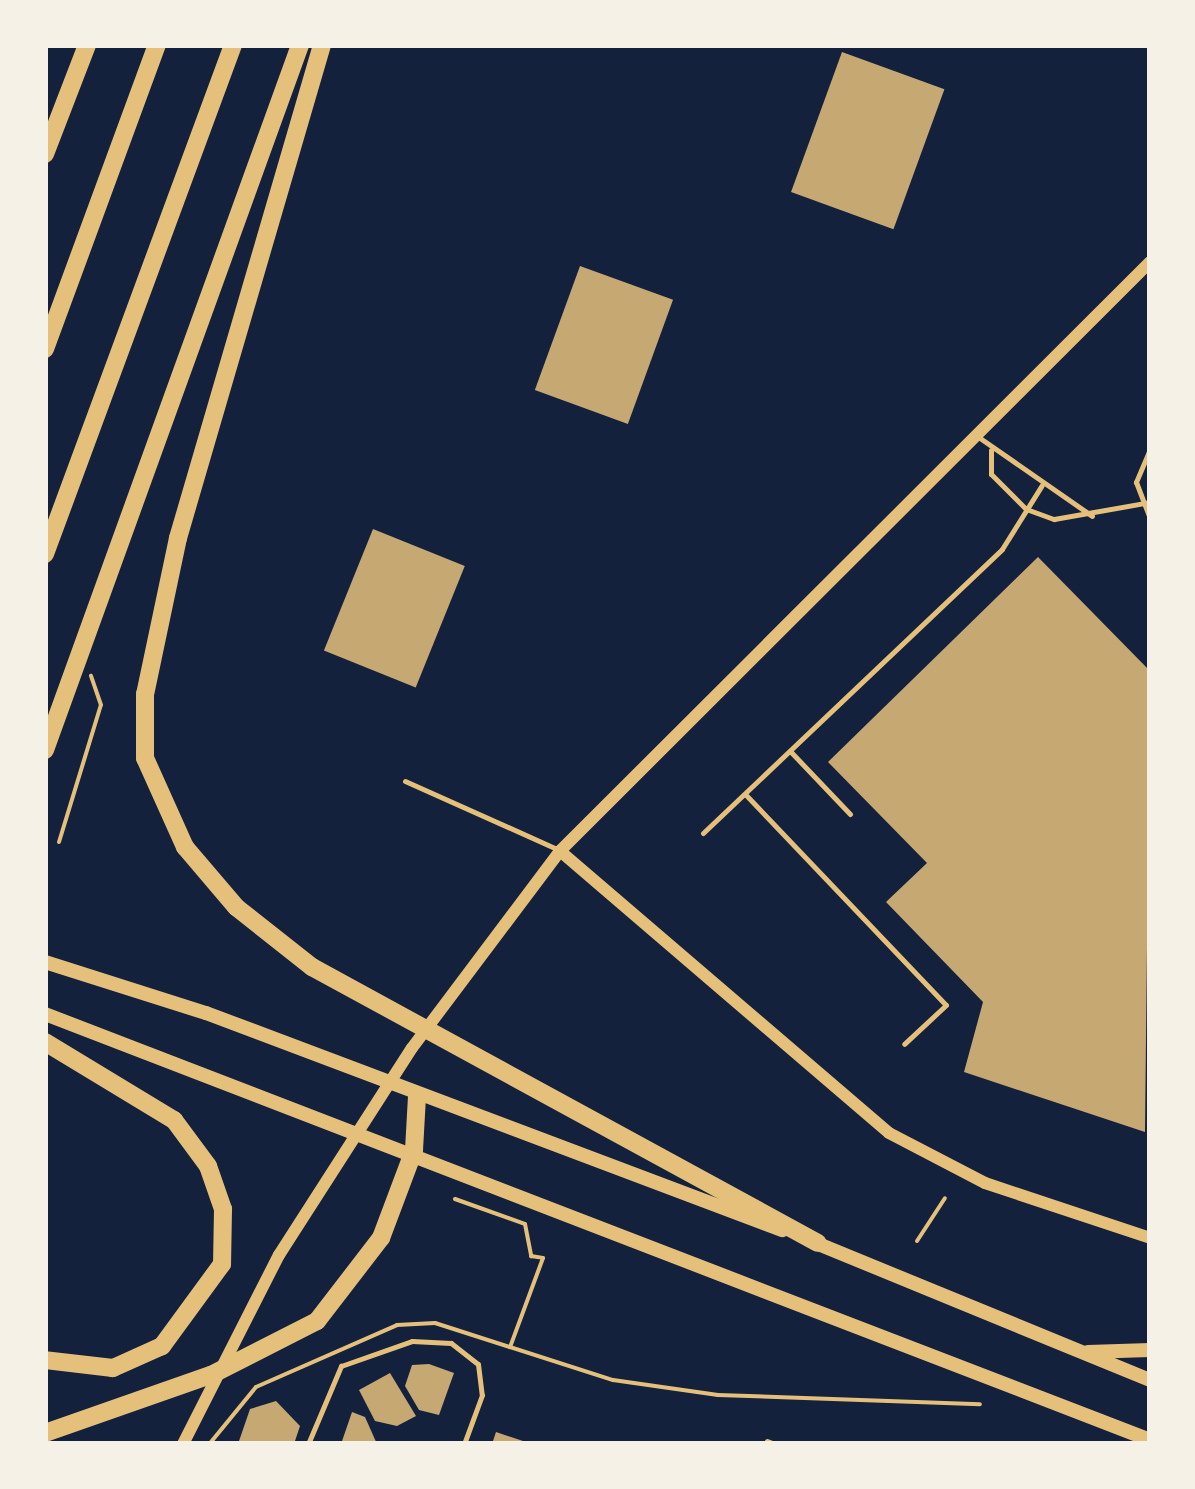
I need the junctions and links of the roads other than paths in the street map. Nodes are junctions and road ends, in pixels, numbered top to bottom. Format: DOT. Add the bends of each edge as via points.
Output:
graph roads {
  1 [pos="87,45"];
  2 [pos="157,45"];
  3 [pos="233,45"];
  4 [pos="300,45"];
  5 [pos="322,45"];
  6 [pos="45,154"];
  7 [pos="1150,262"];
  8 [pos="45,349"];
  9 [pos="974,432"];
  10 [pos="991,450"];
  11 [pos="1150,450"];
  12 [pos="1042,485"];
  13 [pos="1150,502"];
  14 [pos="1026,509"];
  15 [pos="1142,509"];
  16 [pos="1094,518"];
  17 [pos="1150,518"];
  18 [pos="45,554"];
  19 [pos="45,750"];
  20 [pos="790,751"];
  21 [pos="405,781"];
  22 [pos="745,794"];
  23 [pos="850,814"];
  24 [pos="703,833"];
  25 [pos="560,851"];
  26 [pos="45,962"];
  27 [pos="45,1014"];
  28 [pos="45,1042"];
  29 [pos="904,1044"];
  30 [pos="417,1096"];
  31 [pos="414,1150"];
  32 [pos="1149,1239"];
  33 [pos="818,1244"];
  34 [pos="1150,1350"];
  35 [pos="1082,1352"];
  36 [pos="45,1360"];
  37 [pos="1150,1380"];
  38 [pos="45,1434"];
  39 [pos="1150,1440"];
  40 [pos="767,1441"];
  41 [pos="183,1444"];
  42 [pos="308,1444"];
  43 [pos="464,1444"];
  44 [pos="775,1444"];
  1 -- 6 [label="highway"];
  2 -- 8 [label="highway"];
  3 -- 18 [label="highway"];
  4 -- 19 [label="highway"];
  5 -- 33 [label="highway" via="178,538 145,694 145,758 185,847 236,907 312,967"];
  7 -- 9 [label="main road"];
  9 -- 10 [label="lane"];
  9 -- 25 [label="main road"];
  10 -- 12 [label="lane" via="1012,454"];
  10 -- 14 [label="lane" via="991,474"];
  11 -- 15 [label="lane" via="1136,482"];
  12 -- 14 [label="lane"];
  12 -- 16 [label="lane"];
  13 -- 15 [label="lane"];
  14 -- 16 [label="lane" via="1058,520"];
  14 -- 20 [label="lane" via="1002,549"];
  15 -- 16 [label="lane"];
  15 -- 17 [label="lane"];
  20 -- 22 [label="lane"];
  20 -- 23 [label="lane"];
  21 -- 25 [label="lane"];
  22 -- 24 [label="lane"];
  22 -- 29 [label="lane" via="946,1005"];
  25 -- 32 [label="main road" via="889,1133 985,1182"];
  25 -- 41 [label="main road" via="458,985 280,1255"];
  26 -- 30 [label="main road"];
  27 -- 31 [label="main road"];
  28 -- 36 [label="highway" via="174,1120 208,1166 223,1210 222,1264 162,1346 113,1368"];
  30 -- 31 [label="highway"];
  30 -- 33 [label="main road"];
  31 -- 38 [label="highway" via="381,1238 317,1321 210,1375"];
  31 -- 39 [label="main road"];
  33 -- 35 [label="main road"];
  34 -- 35 [label="main road"];
  35 -- 37 [label="main road"];
  40 -- 44 [label="lane"];
  42 -- 43 [label="lane" via="340,1366 412,1341 451,1343 478,1364 482,1395"];
}
